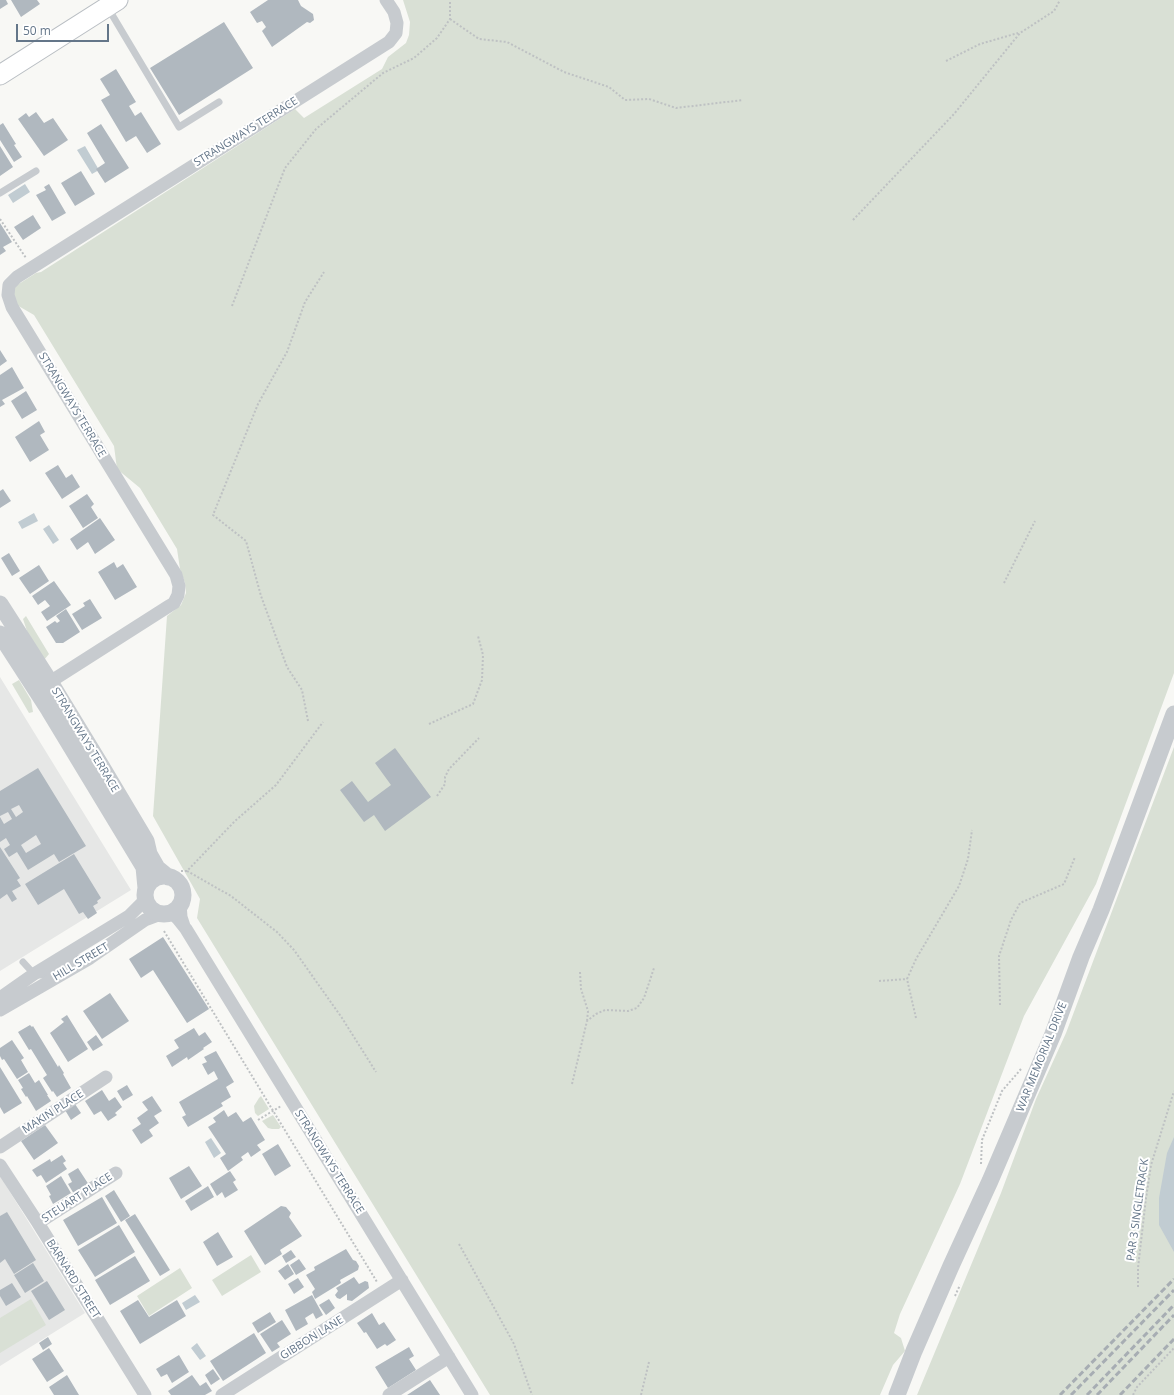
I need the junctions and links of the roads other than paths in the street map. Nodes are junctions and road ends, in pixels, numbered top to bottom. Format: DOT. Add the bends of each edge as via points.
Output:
graph roads {
  1 [pos="386,0"];
  2 [pos="113,4"];
  3 [pos="0,75"];
  4 [pos="219,102"];
  5 [pos="36,171"];
  6 [pos="0,193"];
  7 [pos="2,614"];
  8 [pos="0,634"];
  9 [pos="43,686"];
  10 [pos="1174,714"];
  11 [pos="125,822"];
  12 [pos="172,874"];
  13 [pos="146,891"];
  14 [pos="170,910"];
  15 [pos="102,933"];
  16 [pos="109,945"];
  17 [pos="90,958"];
  18 [pos="23,962"];
  19 [pos="34,974"];
  20 [pos="0,998"];
  21 [pos="0,1010"];
  22 [pos="106,1077"];
  23 [pos="0,1147"];
  24 [pos="0,1165"];
  25 [pos="116,1173"];
  26 [pos="38,1223"];
  27 [pos="402,1280"];
  28 [pos="449,1357"];
  29 [pos="144,1395"];
  30 [pos="222,1395"];
  31 [pos="389,1395"];
  32 [pos="472,1395"];
  33 [pos="897,1395"];
  1 -- 9 [label="street, STRANGWAYS TERRACE" via="396,18 397,28 393,38 9,284 8,295 12,307 176,575 179,586 178,595 170,606"];
  2 -- 3 [label="main road"];
  2 -- 4 [label="lane" via="179,127"];
  5 -- 6 [label="lane"];
  7 -- 9 [label="street"];
  8 -- 9 [label="street"];
  9 -- 11 [label="street, STRANGWAYS TERRACE"];
  10 -- 33 [label="street, WAR MEMORIAL DRIVE" via="1053,1034"];
  11 -- 12 [label="street, STRANGWAYS TERRACE" via="146,842 157,868"];
  11 -- 13 [label="street, STRANGWAYS TERRACE" via="144,867"];
  12 -- 13 [label="street" via="153,879"];
  12 -- 14 [label="street" via="181,888 182,897"];
  13 -- 14 [label="street" via="145,900 151,909"];
  13 -- 15 [label="street, HILL STREET" via="137,909"];
  14 -- 16 [label="street, HILL STREET" via="145,920"];
  14 -- 27 [label="street, STRANGWAYS TERRACE" via="186,929"];
  15 -- 16 [label="lane"];
  15 -- 19 [label="street, HILL STREET"];
  16 -- 17 [label="street, HILL STREET"];
  17 -- 19 [label="lane" via="76,958 50,974"];
  17 -- 21 [label="street, HILL STREET"];
  18 -- 19 [label="lane"];
  19 -- 20 [label="street, HILL STREET"];
  22 -- 23 [label="street, MAKIN PLACE"];
  24 -- 26 [label="street, BARNARD STREET"];
  25 -- 26 [label="street, STEUART PLACE"];
  26 -- 29 [label="street, BARNARD STREET"];
  27 -- 28 [label="street, STRANGWAYS TERRACE"];
  27 -- 30 [label="street, GIBBON LANE"];
  28 -- 31 [label="street"];
  28 -- 32 [label="street, STRANGWAYS TERRACE"];
}
